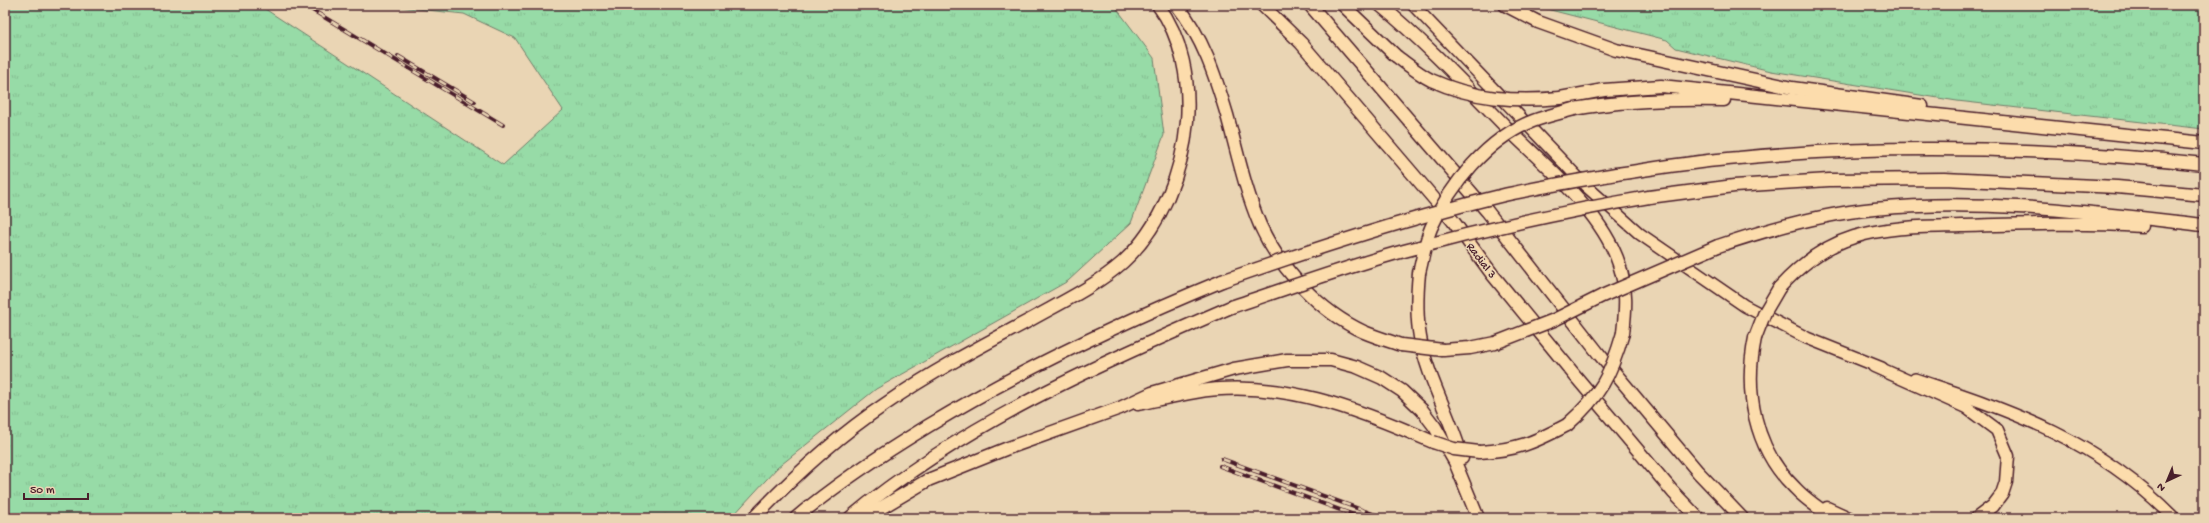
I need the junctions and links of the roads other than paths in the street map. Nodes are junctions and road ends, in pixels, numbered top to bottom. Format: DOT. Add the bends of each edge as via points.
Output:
graph roads {
  1 [pos="1158,5"];
  2 [pos="1177,5"];
  3 [pos="1262,5"];
  4 [pos="1310,5"];
  5 [pos="1343,5"];
  6 [pos="1380,5"];
  7 [pos="1413,5"];
  8 [pos="1505,5"];
  9 [pos="1790,101"];
  10 [pos="2117,134"];
  11 [pos="2204,143"];
  12 [pos="2204,164"];
  13 [pos="2204,195"];
  14 [pos="2204,225"];
  15 [pos="2204,229"];
  16 [pos="1874,366"];
  17 [pos="1120,408"];
  18 [pos="1784,474"];
  19 [pos="754,518"];
  20 [pos="796,518"];
  21 [pos="850,518"];
  22 [pos="864,518"];
  23 [pos="1478,518"];
  24 [pos="1698,518"];
  25 [pos="1742,518"];
  26 [pos="1833,518"];
  27 [pos="1850,518"];
  28 [pos="1977,518"];
  29 [pos="2174,518"];
  1 -- 19 [label="highway" via="1173,31 1180,54 1188,104 1179,168 1152,226 1138,244 1123,261 1095,283 884,404 832,444"];
  2 -- 14 [label="highway, bridge" via="1200,40 1214,72 1251,200 1260,226 1272,246 1289,271 1329,311 1364,332 1401,345 1443,350 1495,343 1554,320 1718,246 1756,233 1831,215 1910,206 2044,209"];
  3 -- 24 [label="highway, Radial 3" via="1301,43 1453,221 1492,274 1577,378"];
  4 -- 25 [label="highway" via="1487,211 1599,354 1698,472"];
  5 -- 9 [label="highway, bridge" via="1396,56 1430,79 1461,91 1495,99 1523,101 1560,98 1604,90 1661,86"];
  6 -- 17 [label="highway, bridge" via="1431,51 1575,196 1603,231 1619,263 1626,298 1623,333 1614,363 1599,392 1567,425 1536,442 1504,450 1479,452 1454,449 1432,442 1366,413 1319,399 1274,390 1226,389 1196,392"];
  7 -- 16 [label="main road" via="1586,186 1640,234 1745,306 1806,338"];
  8 -- 10 [label="highway" via="1538,22 1616,50 1784,86"];
  9 -- 10 [label="highway"];
  9 -- 23 [label="highway, bridge" via="1665,99 1574,109 1532,122 1501,140 1474,164 1447,199 1431,229 1419,273 1417,296 1420,338 1456,436"];
  10 -- 11 [label="highway"];
  12 -- 20 [label="highway, bridge" via="2050,151 1889,149 1739,158 1616,174 1501,196 1410,219 1313,249 1222,281 1144,313 985,392 875,458"];
  13 -- 21 [label="highway, bridge" via="2116,187 1936,179 1829,180 1734,186 1649,198 1523,221 1402,251 1231,307 1158,338 1003,416 950,446"];
  15 -- 18 [label="highway, bridge" via="2062,223 1889,230 1871,232 1836,244 1806,262 1780,288 1765,312 1755,338 1749,379 1755,420 1771,457"];
  16 -- 28 [label="highway" via="1966,407 1997,430 2008,456 2006,482 2002,494 1993,506"];
  16 -- 29 [label="main road" via="1996,406 2040,424 2088,449 2126,474"];
  17 -- 22 [label="highway" via="928,480"];
  17 -- 23 [label="highway" via="1152,393 1234,369 1280,361 1331,360 1358,367 1402,391 1427,416 1455,462"];
  18 -- 26 [label="highway" via="1808,501"];
  18 -- 27 [label="highway" via="1825,507"];
}
